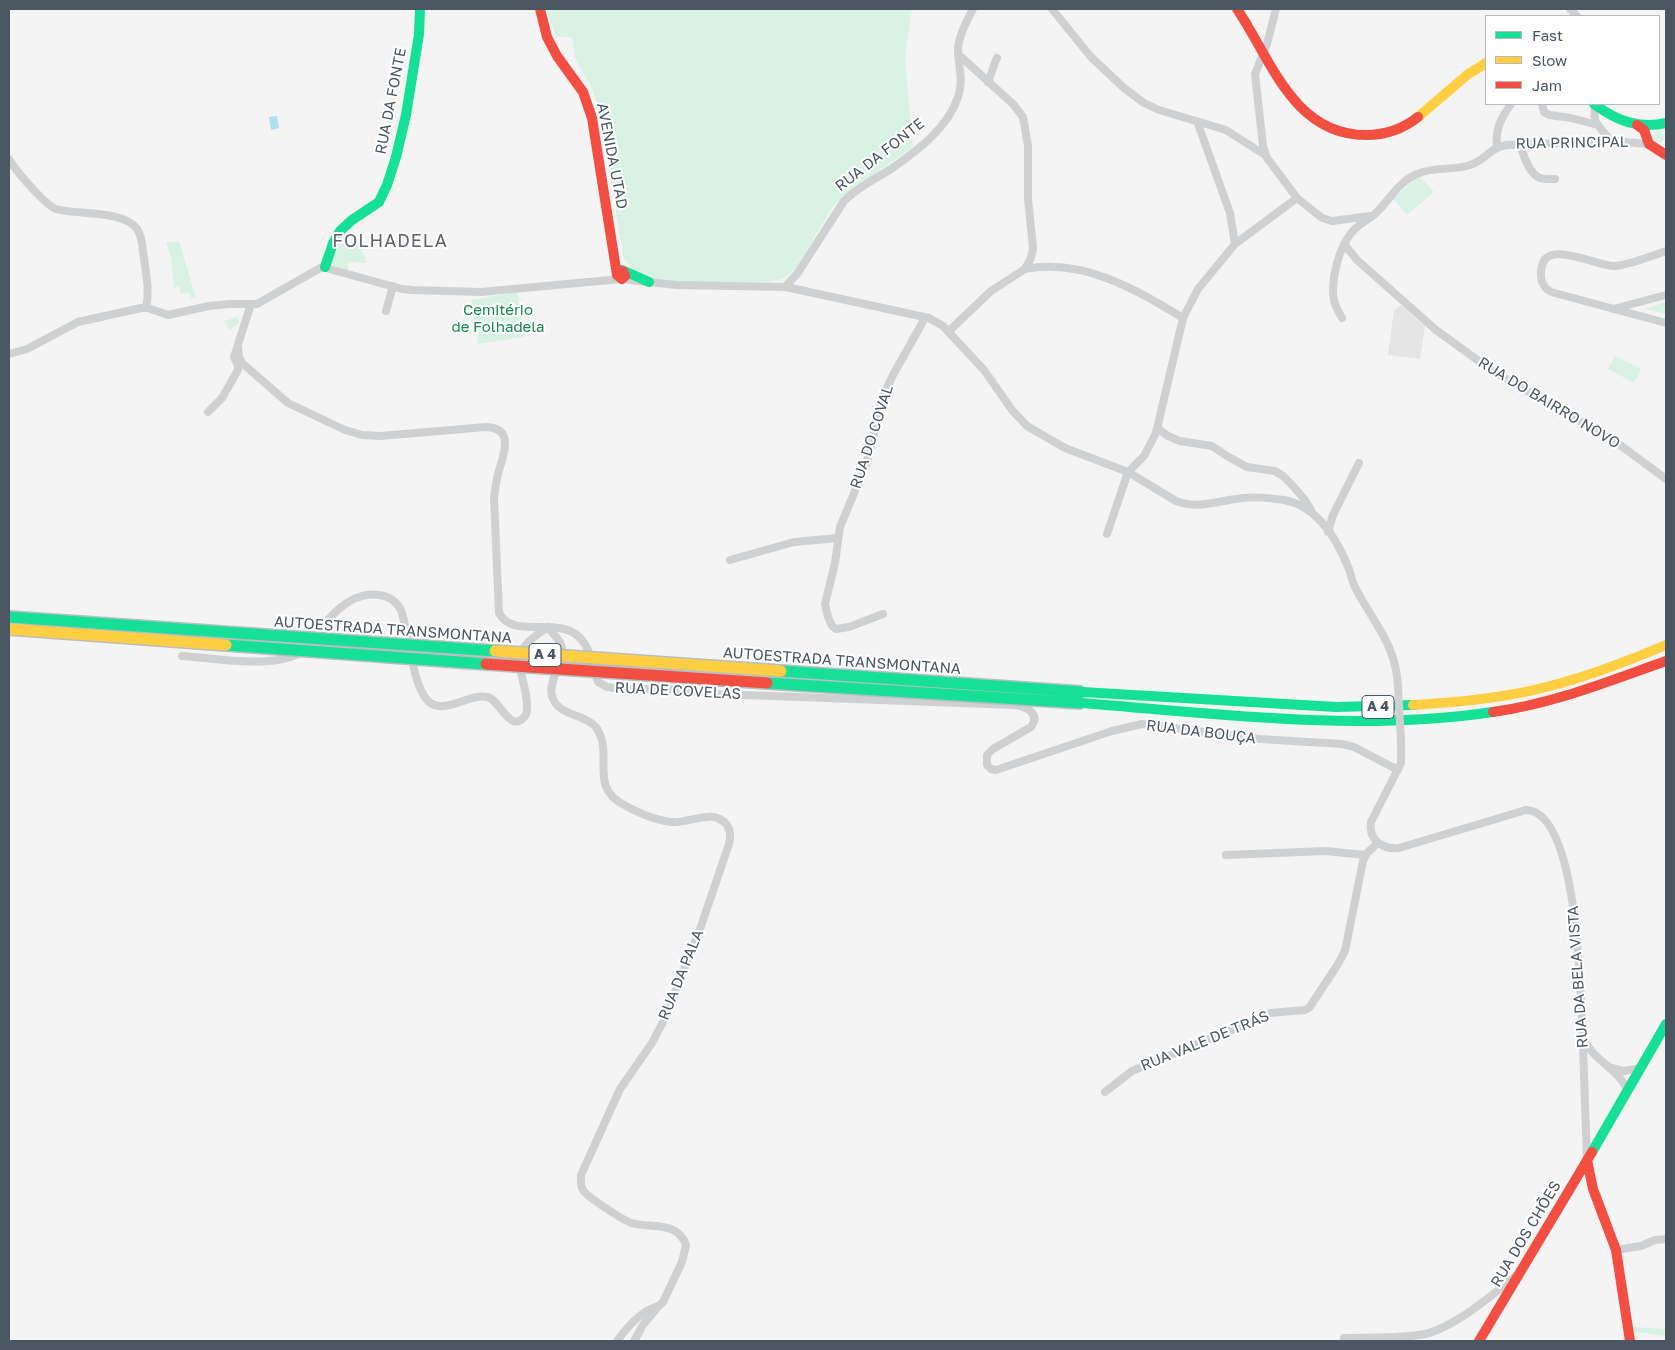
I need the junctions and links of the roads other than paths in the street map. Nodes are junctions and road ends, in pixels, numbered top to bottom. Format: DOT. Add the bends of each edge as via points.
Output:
graph roads {
  1 [pos="420,9"];
  2 [pos="540,9"];
  3 [pos="973,9"];
  4 [pos="1052,9"];
  5 [pos="1237,9"];
  6 [pos="1276,9"];
  7 [pos="1264,52"];
  8 [pos="959,55"];
  9 [pos="997,58"];
  10 [pos="1485,64"];
  11 [pos="988,82"];
  12 [pos="1510,105"];
  13 [pos="1542,105"];
  14 [pos="1595,105"];
  15 [pos="1596,105"];
  16 [pos="1197,121"];
  17 [pos="1598,125"];
  18 [pos="1637,125"];
  19 [pos="1661,126"];
  20 [pos="1610,141"];
  21 [pos="1650,142"];
  22 [pos="1666,143"];
  23 [pos="1520,144"];
  24 [pos="1497,147"];
  25 [pos="1265,155"];
  26 [pos="1666,155"];
  27 [pos="9,161"];
  28 [pos="1555,179"];
  29 [pos="1297,198"];
  30 [pos="1370,216"];
  31 [pos="1235,244"];
  32 [pos="1344,244"];
  33 [pos="1033,251"];
  34 [pos="1666,251"];
  35 [pos="325,267"];
  36 [pos="1046,267"];
  37 [pos="1024,269"];
  38 [pos="618,276"];
  39 [pos="649,282"];
  40 [pos="393,286"];
  41 [pos="785,286"];
  42 [pos="1666,295"];
  43 [pos="251,304"];
  44 [pos="146,308"];
  45 [pos="1611,309"];
  46 [pos="386,311"];
  47 [pos="925,318"];
  48 [pos="1183,318"];
  49 [pos="1342,318"];
  50 [pos="1666,323"];
  51 [pos="948,332"];
  52 [pos="238,348"];
  53 [pos="9,354"];
  54 [pos="208,412"];
  55 [pos="1157,428"];
  56 [pos="1359,463"];
  57 [pos="1128,472"];
  58 [pos="1666,478"];
  59 [pos="1311,510"];
  60 [pos="1328,532"];
  61 [pos="1107,534"];
  62 [pos="838,538"];
  63 [pos="730,560"];
  64 [pos="883,614"];
  65 [pos="9,617"];
  66 [pos="548,627"];
  67 [pos="9,629"];
  68 [pos="1666,645"];
  69 [pos="182,656"];
  70 [pos="1666,660"];
  71 [pos="1082,698"];
  72 [pos="1014,706"];
  73 [pos="1398,770"];
  74 [pos="1378,843"];
  75 [pos="1226,854"];
  76 [pos="1366,855"];
  77 [pos="1666,1024"];
  78 [pos="1582,1037"];
  79 [pos="1608,1066"];
  80 [pos="1641,1068"];
  81 [pos="1628,1091"];
  82 [pos="1105,1092"];
  83 [pos="1587,1160"];
  84 [pos="1575,1181"];
  85 [pos="1594,1194"];
  86 [pos="1666,1239"];
  87 [pos="1616,1250"];
  88 [pos="1519,1274"];
  89 [pos="660,1306"];
  90 [pos="1344,1338"];
  91 [pos="617,1341"];
  92 [pos="634,1341"];
  93 [pos="1479,1341"];
  94 [pos="1630,1341"];
  1 -- 35 [label="main road, RUA DA FONTE" via="406,116 388,184 377,203 337,234"];
  2 -- 38 [label="main road, AVENIDA UTAD" via="552,46 578,83 588,104"];
  3 -- 8 [label="street, RUA DA FONTE" via="959,42"];
  4 -- 16 [label="street" via="1092,56 1137,98 1159,110"];
  5 -- 7 [label="main road"];
  6 -- 7 [label="street"];
  7 -- 10 [label="main road" via="1290,95 1306,114 1329,129 1361,136 1388,133 1408,125"];
  7 -- 25 [label="street" via="1255,76"];
  8 -- 11 [label="street"];
  8 -- 41 [label="street, RUA DA FONTE" via="961,87 946,120 923,145 844,201 797,274"];
  9 -- 11 [label="street"];
  11 -- 33 [label="street" via="1017,108 1024,122"];
  12 -- 24 [label="street" via="1498,124"];
  13 -- 17 [label="street" via="1549,115"];
  14 -- 17 [label="street" via="1594,117"];
  15 -- 18 [label="main road" via="1618,120"];
  16 -- 25 [label="street" via="1232,133"];
  16 -- 31 [label="street" via="1230,214"];
  17 -- 20 [label="street"];
  18 -- 19 [label="main road"];
  18 -- 21 [label="main road"];
  19 -- 21 [label="main road" via="1648,131"];
  20 -- 21 [label="street, RUA PRINCIPAL"];
  20 -- 23 [label="street, RUA PRINCIPAL"];
  21 -- 22 [label="main road" via="1662,147"];
  21 -- 26 [label="main road"];
  23 -- 24 [label="street, RUA PRINCIPAL"];
  23 -- 28 [label="street" via="1524,158 1536,176"];
  24 -- 30 [label="street, RUA PRINCIPAL" via="1471,165 1433,169 1414,175"];
  25 -- 29 [label="street"];
  27 -- 44 [label="street" via="53,207 105,216 133,225 141,238 148,292"];
  29 -- 30 [label="street" via="1328,221"];
  29 -- 31 [label="street"];
  30 -- 32 [label="street, RUA PRINCIPAL" via="1353,230"];
  31 -- 48 [label="street" via="1202,282"];
  32 -- 49 [label="street" via="1333,286 1335,305"];
  32 -- 58 [label="street, RUA DO BAIRRO NOVO" via="1357,260 1458,346 1494,372 1620,445"];
  33 -- 36 [label="street"];
  33 -- 37 [label="street"];
  34 -- 45 [label="street" via="1616,266 1562,253 1552,254 1544,262 1541,279 1548,291"];
  35 -- 40 [label="street"];
  35 -- 43 [label="street" via="262,302"];
  36 -- 37 [label="street"];
  36 -- 48 [label="street" via="1070,268 1105,276"];
  37 -- 51 [label="street" via="991,292"];
  38 -- 39 [label="main road"];
  38 -- 40 [label="street" via="481,292 409,290"];
  39 -- 41 [label="street"];
  40 -- 46 [label="street"];
  41 -- 47 [label="street"];
  42 -- 45 [label="street"];
  43 -- 44 [label="street" via="209,306 168,315"];
  43 -- 52 [label="street"];
  44 -- 53 [label="street" via="78,322"];
  45 -- 50 [label="street"];
  47 -- 51 [label="street" via="940,324"];
  47 -- 62 [label="street, RUA DO COVAL" via="883,396 869,457"];
  48 -- 55 [label="street"];
  51 -- 57 [label="street" via="988,374 1027,426 1065,448"];
  52 -- 54 [label="street" via="234,358 238,371 222,398"];
  52 -- 66 [label="street, RUA DE COVELAS" via="242,363 283,400 354,433 380,436 496,428 506,447 494,498 499,613 511,624"];
  55 -- 57 [label="street" via="1144,456"];
  55 -- 59 [label="street" via="1180,441 1212,446 1247,467 1275,470 1294,486"];
  56 -- 60 [label="street"];
  57 -- 59 [label="street" via="1183,504 1207,505 1255,497 1286,501"];
  57 -- 61 [label="street"];
  59 -- 60 [label="street"];
  60 -- 73 [label="street, bridge" via="1341,551 1355,586 1396,662 1402,760"];
  62 -- 63 [label="street" via="794,542"];
  62 -- 64 [label="street, RUA DO COVAL" via="825,604 832,626 846,628"];
  65 -- 71 [label="main road, AUTOESTRADA TRANSMONTANA / A 4, bridge"];
  66 -- 69 [label="street" via="520,652 518,660 527,709 524,717 514,720 507,718 496,701 488,697 445,706 428,700 419,685 401,610 397,603 381,595 364,595 347,602 300,653 286,659 268,662"];
  66 -- 72 [label="street, RUA DE COVELAS" via="566,629 580,637 588,648 598,682 612,688"];
  66 -- 89 [label="street, RUA DA PALA" via="562,648 552,697 558,706 591,722 599,731 604,783 612,796 627,807 669,822 716,818 725,824 730,835 699,932 662,1025 620,1089 581,1175 584,1192 625,1220 670,1227 685,1241 682,1262"];
  67 -- 71 [label="main road, AUTOESTRADA TRANSMONTANA / A 4, bridge" via="579,670"];
  68 -- 71 [label="main road, AUTOESTRADA TRANSMONTANA / A 4" via="1555,685 1458,701 1336,708"];
  70 -- 71 [label="main road, AUTOESTRADA TRANSMONTANA / A 4" via="1575,694 1514,709 1410,721 1265,718"];
  72 -- 73 [label="street, RUA DA BOUÇA" via="1029,710 1034,716 1034,724 988,753 986,763 993,770 1122,728 1146,724 1260,739 1342,744"];
  73 -- 74 [label="street" via="1371,822 1370,833"];
  74 -- 76 [label="street, RUA VALE DE TRÁS"];
  74 -- 78 [label="street, RUA DA BELA VISTA" via="1399,848 1518,811 1529,810 1539,814 1553,832 1573,902 1578,939"];
  75 -- 76 [label="street" via="1326,851"];
  76 -- 82 [label="street, RUA VALE DE TRÁS" via="1345,951 1309,1008 1268,1014 1132,1070"];
  77 -- 80 [label="main road, RUA DOS CHÕES"];
  78 -- 79 [label="street" via="1595,1056"];
  78 -- 83 [label="street, RUA DA BELA VISTA"];
  79 -- 80 [label="street" via="1624,1070"];
  79 -- 81 [label="street"];
  80 -- 81 [label="main road, RUA DOS CHÕES"];
  81 -- 83 [label="main road, RUA DOS CHÕES"];
  83 -- 84 [label="main road, RUA DOS CHÕES"];
  83 -- 85 [label="main road"];
  84 -- 85 [label="main road" via="1586,1184"];
  84 -- 88 [label="main road, RUA DOS CHÕES"];
  85 -- 87 [label="main road"];
  86 -- 87 [label="street"];
  87 -- 94 [label="main road"];
  88 -- 90 [label="street" via="1436,1330 1414,1336"];
  88 -- 93 [label="main road, RUA DOS CHÕES"];
  89 -- 91 [label="street" via="646,1311 631,1323"];
  89 -- 92 [label="street" via="641,1327"];
}
